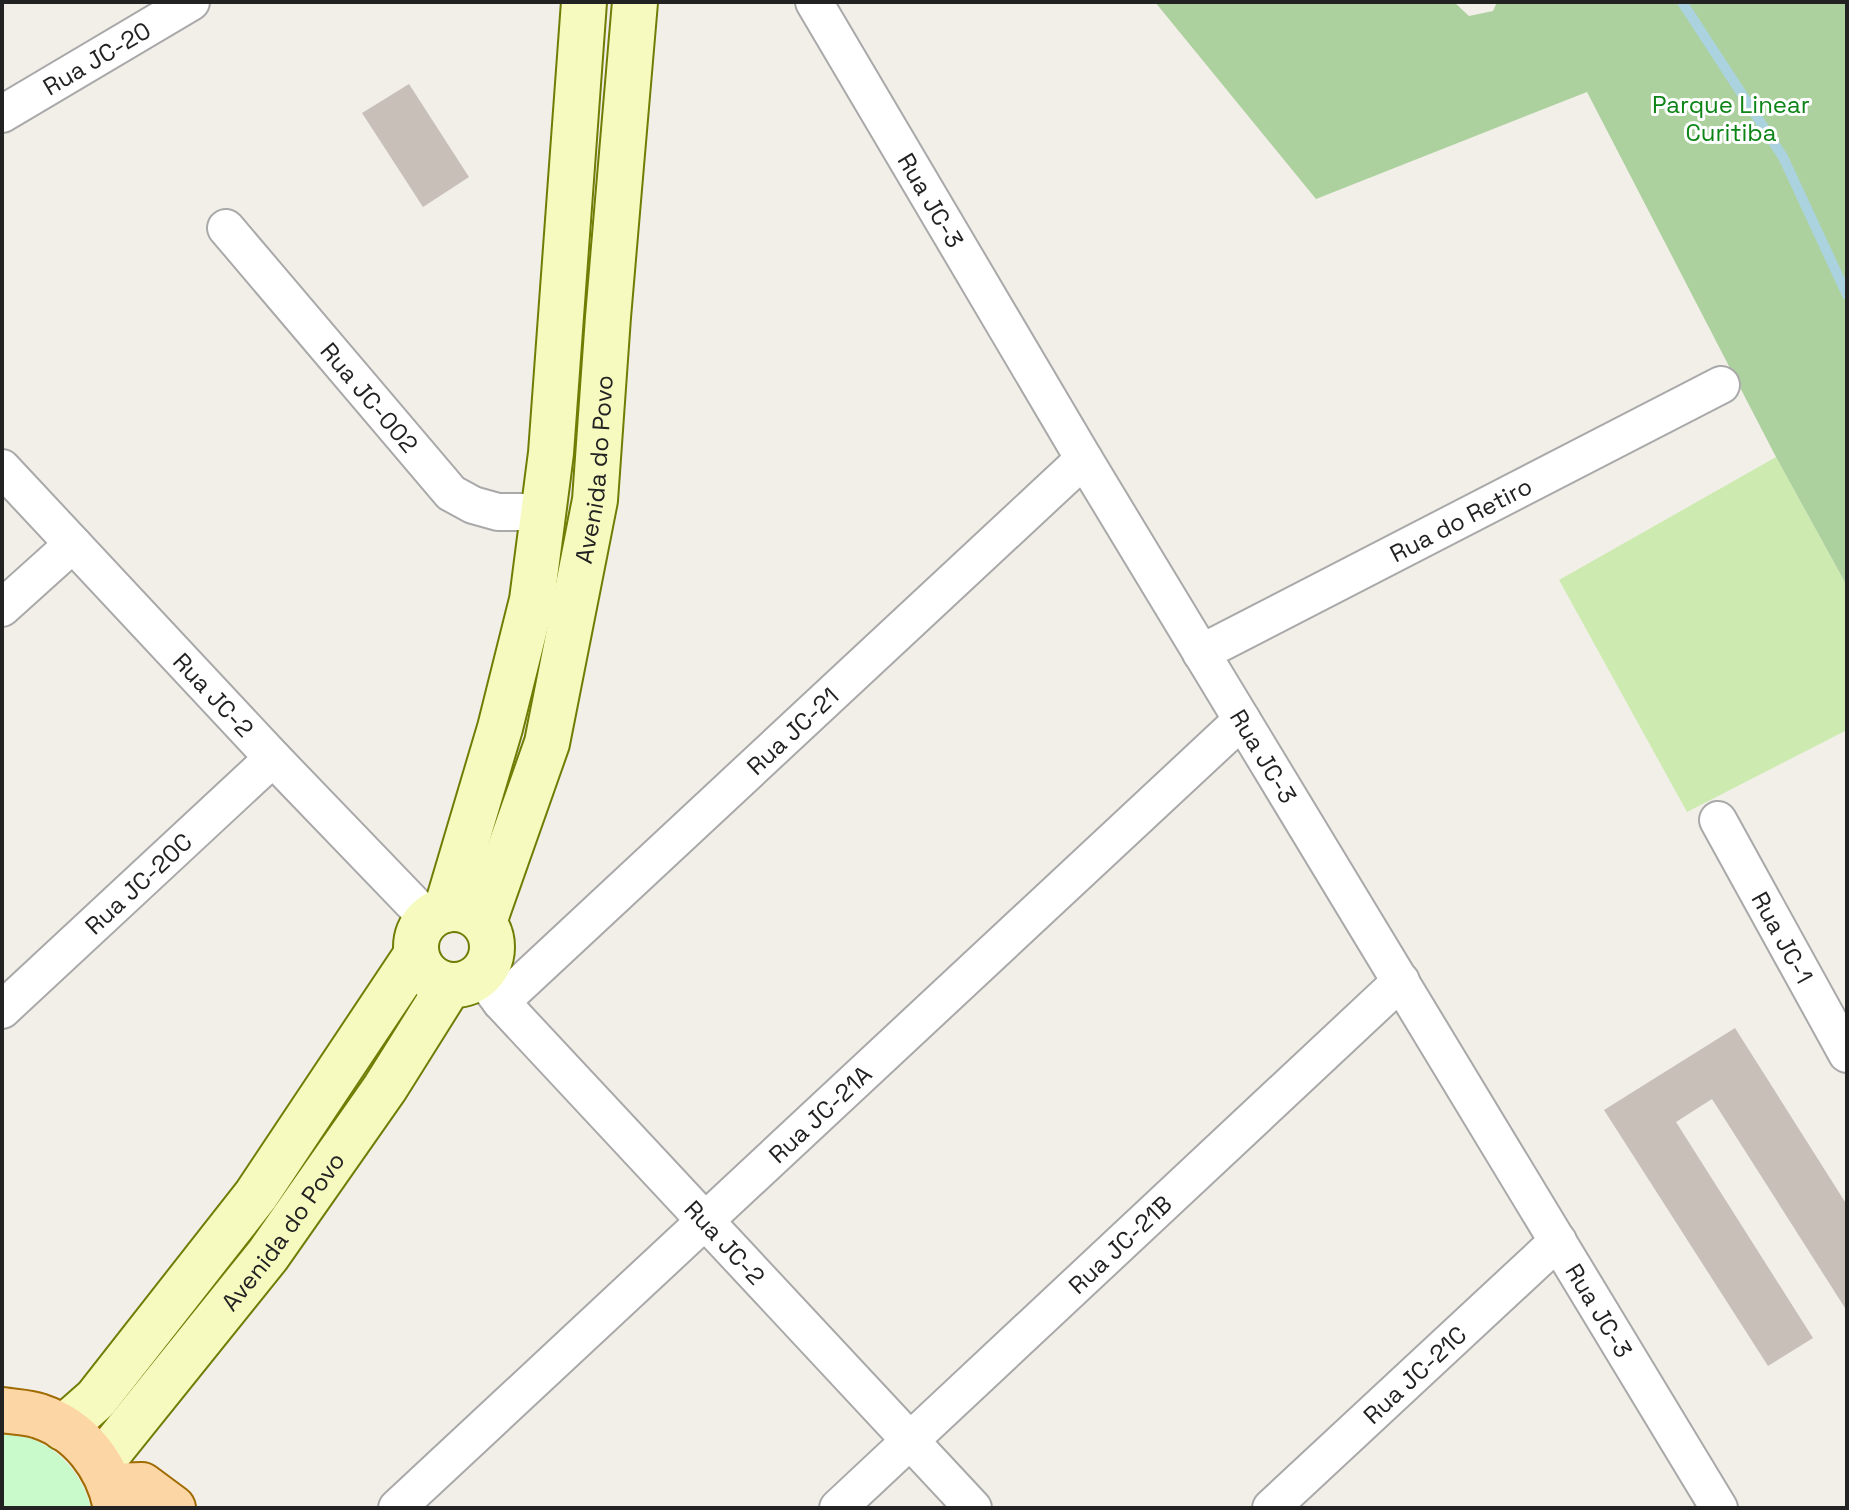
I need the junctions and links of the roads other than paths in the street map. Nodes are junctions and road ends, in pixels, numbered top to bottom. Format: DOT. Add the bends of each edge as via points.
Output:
graph roads {
  1 [pos="191,2"];
  2 [pos="584,2"];
  3 [pos="635,2"];
  4 [pos="814,2"];
  5 [pos="2,114"];
  6 [pos="226,228"];
  7 [pos="1721,385"];
  8 [pos="1084,459"];
  9 [pos="2,468"];
  10 [pos="543,512"];
  11 [pos="73,544"];
  12 [pos="2,608"];
  13 [pos="1201,653"];
  14 [pos="1242,720"];
  15 [pos="273,758"];
  16 [pos="1718,820"];
  17 [pos="444,926"];
  18 [pos="1401,981"];
  19 [pos="477,988"];
  20 [pos="2,1010"];
  21 [pos="1847,1054"];
  22 [pos="705,1221"];
  23 [pos="1558,1241"];
  24 [pos="26,1411"];
  25 [pos="910,1441"];
  26 [pos="109,1486"];
  27 [pos="1716,1507"];
  28 [pos="173,1508"];
  29 [pos="397,1508"];
  30 [pos="838,1508"];
  31 [pos="973,1508"];
  32 [pos="1271,1508"];
  1 -- 5 [label="street, Rua JC-20"];
  2 -- 10 [label="main road, Avenida do Povo"];
  3 -- 17 [label="main road, Avenida do Povo" via="595,500 547,743"];
  4 -- 8 [label="street, Rua JC-3"];
  6 -- 10 [label="street, Rua JC-002" via="451,493 498,512"];
  7 -- 13 [label="street, Rua do Retiro"];
  8 -- 13 [label="street, Rua JC-3"];
  8 -- 19 [label="street, Rua JC-21"];
  9 -- 11 [label="street, Rua JC-2"];
  10 -- 17 [label="main road, Avenida do Povo" via="532,600"];
  11 -- 12 [label="street"];
  11 -- 15 [label="street, Rua JC-2"];
  13 -- 14 [label="street, Rua JC-3"];
  14 -- 18 [label="street, Rua JC-3"];
  14 -- 22 [label="street, Rua JC-21A"];
  15 -- 17 [label="street, Rua JC-2"];
  15 -- 20 [label="street, Rua JC-20C"];
  16 -- 21 [label="street, Rua JC-1"];
  17 -- 19 [label="main road, Avenida do Povo" via="492,940 491,959"];
  17 -- 19 [label="main road" via="423,970 434,980"];
  17 -- 24 [label="main road, Avenida do Povo" via="256,1195 96,1399"];
  18 -- 23 [label="street, Rua JC-3"];
  18 -- 25 [label="street, Rua JC-21B"];
  19 -- 22 [label="street, Rua JC-2"];
  19 -- 26 [label="main road, Avenida do Povo" via="385,1088"];
  22 -- 25 [label="street, Rua JC-2"];
  22 -- 29 [label="street, Rua JC-21A"];
  23 -- 27 [label="street, Rua JC-3"];
  23 -- 32 [label="street, Rua JC-21C"];
  24 -- 26 [label="main road" via="84,1444"];
  25 -- 30 [label="street, Rua JC-21B"];
  25 -- 31 [label="street, Rua JC-2"];
  26 -- 28 [label="main road" via="142,1485"];
}
